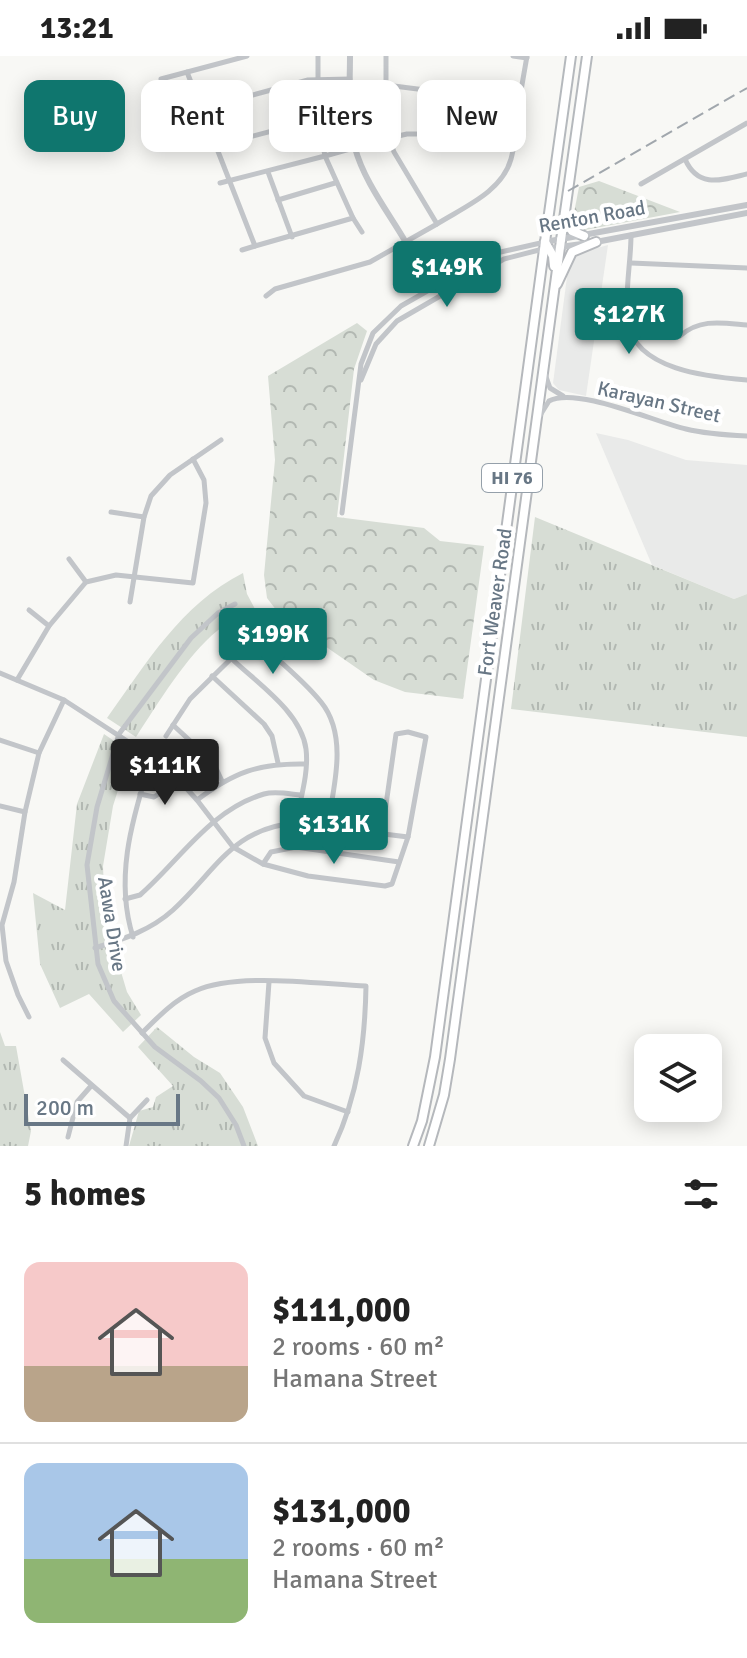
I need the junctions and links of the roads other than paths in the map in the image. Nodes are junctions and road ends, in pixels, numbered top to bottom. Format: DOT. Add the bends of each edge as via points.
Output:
graph roads {
  1 [pos="247,56"];
  2 [pos="318,56"];
  3 [pos="350,56"];
  4 [pos="386,56"];
  5 [pos="513,56"];
  6 [pos="571,56"];
  7 [pos="587,56"];
  8 [pos="527,57"];
  9 [pos="187,72"];
  10 [pos="161,79"];
  11 [pos="350,79"];
  12 [pos="190,80"];
  13 [pos="318,80"];
  14 [pos="386,80"];
  15 [pos="523,80"];
  16 [pos="747,123"];
  17 [pos="217,152"];
  18 [pos="324,152"];
  19 [pos="340,152"];
  20 [pos="356,152"];
  21 [pos="394,152"];
  22 [pos="513,152"];
  23 [pos="325,156"];
  24 [pos="685,159"];
  25 [pos="268,172"];
  26 [pos="747,174"];
  27 [pos="229,181"];
  28 [pos="220,183"];
  29 [pos="335,183"];
  30 [pos="641,184"];
  31 [pos="278,200"];
  32 [pos="747,205"];
  33 [pos="747,213"];
  34 [pos="565,215"];
  35 [pos="353,218"];
  36 [pos="680,222"];
  37 [pos="437,224"];
  38 [pos="362,232"];
  39 [pos="631,235"];
  40 [pos="584,236"];
  41 [pos="292,237"];
  42 [pos="405,241"];
  43 [pos="596,242"];
  44 [pos="561,243"];
  45 [pos="255,246"];
  46 [pos="546,246"];
  47 [pos="242,250"];
  48 [pos="631,263"];
  49 [pos="747,268"];
  50 [pos="554,287"];
  51 [pos="266,296"];
  52 [pos="747,325"];
  53 [pos="680,336"];
  54 [pos="543,367"];
  55 [pos="747,380"];
  56 [pos="361,381"];
  57 [pos="564,397"];
  58 [pos="537,423"];
  59 [pos="747,429"];
  60 [pos="747,436"];
  61 [pos="221,440"];
  62 [pos="193,459"];
  63 [pos="111,512"];
  64 [pos="342,513"];
  65 [pos="144,517"];
  66 [pos="69,559"];
  67 [pos="136,577"];
  68 [pos="86,582"];
  69 [pos="130,602"];
  70 [pos="235,604"];
  71 [pos="29,610"];
  72 [pos="49,626"];
  73 [pos="232,659"];
  74 [pos="0,673"];
  75 [pos="212,676"];
  76 [pos="17,680"];
  77 [pos="64,700"];
  78 [pos="173,725"];
  79 [pos="119,734"];
  80 [pos="166,736"];
  81 [pos="0,740"];
  82 [pos="39,753"];
  83 [pos="278,763"];
  84 [pos="306,764"];
  85 [pos="148,769"];
  86 [pos="180,780"];
  87 [pos="222,781"];
  88 [pos="140,794"];
  89 [pos="301,795"];
  90 [pos="197,800"];
  91 [pos="0,806"];
  92 [pos="25,812"];
  93 [pos="213,821"];
  94 [pos="296,823"];
  95 [pos="326,826"];
  96 [pos="382,833"];
  97 [pos="408,837"];
  98 [pos="233,847"];
  99 [pos="324,849"];
  100 [pos="399,862"];
  101 [pos="263,864"];
  102 [pos="125,899"];
  103 [pos="133,937"];
  104 [pos="95,948"];
  105 [pos="269,982"];
  106 [pos="29,1017"];
  107 [pos="142,1033"];
  108 [pos="63,1060"];
  109 [pos="91,1086"];
  110 [pos="147,1100"];
  111 [pos="348,1112"];
  112 [pos="130,1118"];
  113 [pos="68,1137"];
  114 [pos="126,1146"];
  115 [pos="244,1146"];
  116 [pos="334,1146"];
  117 [pos="413,1146"];
  118 [pos="429,1146"];
  1 -- 9 [label="street"];
  2 -- 13 [label="street"];
  3 -- 11 [label="street"];
  4 -- 14 [label="street"];
  5 -- 8 [label="street"];
  6 -- 46 [label="main road, Fort Weaver Road / HI 76"];
  7 -- 34 [label="main road, Fort Weaver Road / HI 76"];
  8 -- 15 [label="street"];
  9 -- 10 [label="street"];
  9 -- 12 [label="street"];
  11 -- 13 [label="street"];
  16 -- 24 [label="street"];
  17 -- 27 [label="street"];
  18 -- 23 [label="street"];
  19 -- 23 [label="street"];
  20 -- 42 [label="street"];
  21 -- 37 [label="street"];
  22 -- 37 [label="street" via="492,189"];
  23 -- 25 [label="street"];
  23 -- 29 [label="street"];
  24 -- 26 [label="street" via="693,173 706,179"];
  24 -- 30 [label="street"];
  25 -- 27 [label="street"];
  25 -- 31 [label="street"];
  27 -- 28 [label="street"];
  27 -- 45 [label="street"];
  29 -- 31 [label="street"];
  29 -- 35 [label="street"];
  31 -- 41 [label="street"];
  32 -- 36 [label="street, Renton Road"];
  33 -- 36 [label="street, Renton Road"];
  34 -- 40 [label="main road" via="572,231"];
  34 -- 44 [label="main road, Fort Weaver Road / HI 76"];
  35 -- 38 [label="street"];
  35 -- 41 [label="street"];
  36 -- 39 [label="street, Renton Road"];
  36 -- 40 [label="street, Renton Road"];
  37 -- 42 [label="street"];
  39 -- 43 [label="street, Renton Road"];
  39 -- 48 [label="street"];
  40 -- 44 [label="street, Renton Road"];
  41 -- 45 [label="street"];
  42 -- 51 [label="street" via="370,262"];
  43 -- 44 [label="street, Renton Road"];
  43 -- 50 [label="main road" via="572,252"];
  44 -- 46 [label="street, Renton Road"];
  44 -- 50 [label="main road, Fort Weaver Road / HI 76"];
  45 -- 47 [label="street"];
  46 -- 50 [label="main road" via="554,259"];
  46 -- 56 [label="street, Renton Road" via="504,259 397,321 376,344"];
  46 -- 56 [label="street, Renton Road" via="492,254 394,310 365,347"];
  46 -- 117 [label="main road, Fort Weaver Road / HI 76" via="435,1057"];
  48 -- 49 [label="street"];
  48 -- 55 [label="street" via="628,320 642,349 692,373"];
  50 -- 54 [label="main road, Fort Weaver Road / HI 76"];
  52 -- 53 [label="street" via="700,324"];
  54 -- 57 [label="street" via="549,385"];
  54 -- 58 [label="main road, Fort Weaver Road / HI 76"];
  56 -- 64 [label="street, Renton Road"];
  57 -- 58 [label="street" via="547,402"];
  57 -- 60 [label="street, Karayan Street" via="625,408 692,431"];
  58 -- 118 [label="main road, Fort Weaver Road / HI 76" via="450,1059"];
  59 -- 60 [label="street"];
  61 -- 62 [label="street"];
  62 -- 65 [label="street" via="151,496"];
  62 -- 67 [label="street" via="204,480 206,503 193,583"];
  63 -- 65 [label="street"];
  65 -- 67 [label="street"];
  66 -- 68 [label="street"];
  67 -- 68 [label="street"];
  67 -- 69 [label="street"];
  68 -- 72 [label="street"];
  70 -- 79 [label="street, Aawa Drive" via="191,638"];
  71 -- 72 [label="street"];
  72 -- 76 [label="street"];
  73 -- 75 [label="street"];
  73 -- 84 [label="street" via="289,714 306,747"];
  73 -- 95 [label="street" via="253,637 330,716 336,764"];
  74 -- 76 [label="street"];
  75 -- 78 [label="street"];
  75 -- 83 [label="street" via="264,724"];
  76 -- 77 [label="street"];
  77 -- 79 [label="street"];
  77 -- 82 [label="street"];
  78 -- 80 [label="street"];
  78 -- 87 [label="street" via="213,762"];
  79 -- 86 [label="street"];
  79 -- 104 [label="street, Aawa Drive" via="97,807 87,865"];
  81 -- 82 [label="street"];
  82 -- 92 [label="street"];
  83 -- 84 [label="street"];
  83 -- 87 [label="street"];
  84 -- 89 [label="street"];
  85 -- 88 [label="street"];
  86 -- 88 [label="street" via="154,797"];
  86 -- 90 [label="street"];
  87 -- 90 [label="street"];
  88 -- 102 [label="street" via="132,819"];
  89 -- 93 [label="street" via="267,793"];
  89 -- 94 [label="street"];
  90 -- 93 [label="street"];
  91 -- 92 [label="street"];
  92 -- 106 [label="street" via="2,925 6,961"];
  93 -- 98 [label="street"];
  93 -- 102 [label="street" via="147,889"];
  94 -- 95 [label="street"];
  94 -- 98 [label="street" via="255,832"];
  95 -- 96 [label="street"];
  95 -- 99 [label="street"];
  96 -- 97 [label="street"];
  96 -- 97 [label="street" via="396,734 408,732 427,739"];
  97 -- 100 [label="street"];
  98 -- 101 [label="street"];
  98 -- 103 [label="street" via="171,912"];
  99 -- 100 [label="street"];
  99 -- 101 [label="street" via="282,848 271,852"];
  100 -- 101 [label="street" via="392,884 385,886"];
  102 -- 103 [label="street"];
  103 -- 104 [label="street"];
  104 -- 107 [label="street, Aawa Drive" via="114,1001"];
  105 -- 107 [label="street" via="240,979 193,991"];
  105 -- 111 [label="street" via="265,1038 274,1063 304,1096"];
  105 -- 111 [label="street" via="366,986 365,1041"];
  107 -- 115 [label="street, Aawa Drive" via="219,1098"];
  108 -- 109 [label="street"];
  109 -- 112 [label="street"];
  109 -- 113 [label="street" via="77,1102"];
  110 -- 112 [label="street"];
  111 -- 116 [label="street"];
  112 -- 114 [label="street"];
}
